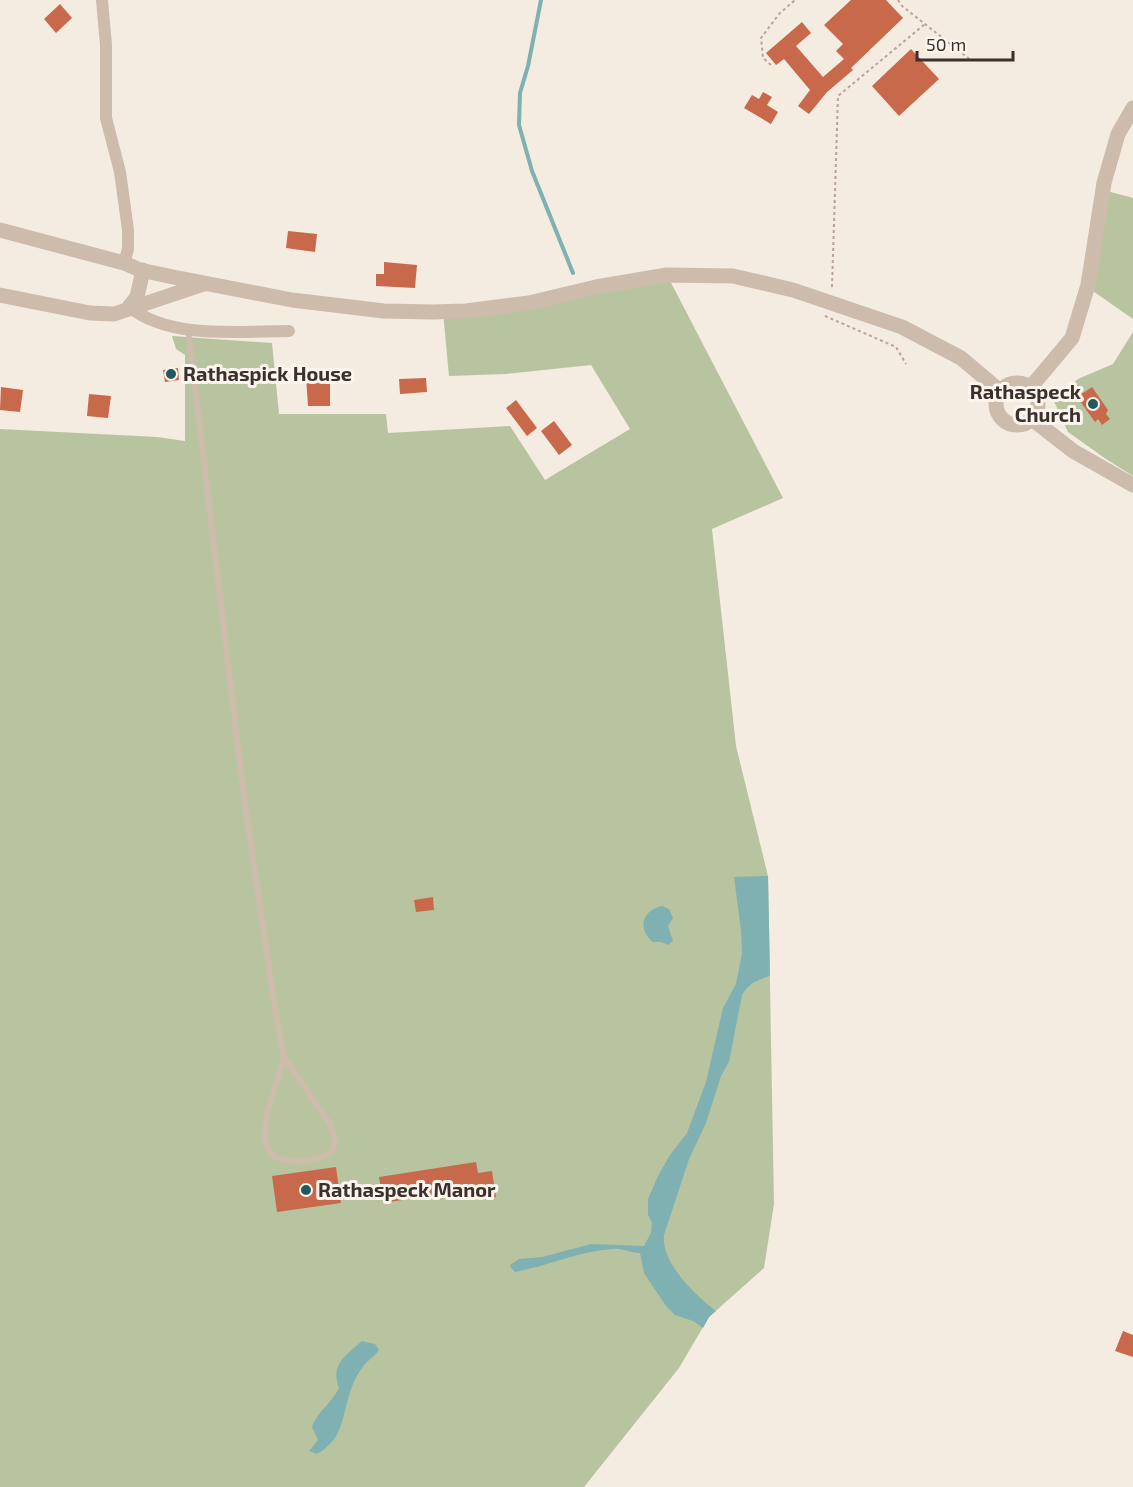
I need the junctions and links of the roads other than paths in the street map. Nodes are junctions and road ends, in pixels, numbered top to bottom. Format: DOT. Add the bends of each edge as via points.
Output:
graph roads {
  1 [pos="102,0"];
  2 [pos="1133,108"];
  3 [pos="0,230"];
  4 [pos="124,263"];
  5 [pos="143,270"];
  6 [pos="204,284"];
  7 [pos="0,296"];
  8 [pos="129,307"];
  9 [pos="188,330"];
  10 [pos="289,331"];
  11 [pos="1030,388"];
  12 [pos="1000,391"];
  13 [pos="1032,419"];
  14 [pos="1133,485"];
  15 [pos="284,1057"];
  1 -- 4 [label="street" via="106,118 120,172 128,230"];
  2 -- 11 [label="street" via="1118,134 1104,183 1088,285 1072,338"];
  3 -- 4 [label="street"];
  4 -- 5 [label="street"];
  5 -- 6 [label="street"];
  5 -- 8 [label="street" via="137,297"];
  6 -- 8 [label="street"];
  6 -- 12 [label="street" via="292,300 384,311 432,312 529,303 667,275 733,276 792,290 902,327 961,358"];
  7 -- 8 [label="street" via="90,313 114,314"];
  8 -- 9 [label="street" via="164,325"];
  9 -- 10 [label="street"];
  9 -- 15 [label="lane" via="245,805"];
  11 -- 12 [label="street" via="1018,383"];
  11 -- 13 [label="street" via="1038,400"];
  12 -- 13 [label="street" via="997,412 1006,423 1019,426"];
  13 -- 14 [label="street" via="1073,451"];
  15 -- 15 [label="lane" via="330,1124 335,1139 333,1151 302,1163 274,1156 265,1144 266,1118"];
}
